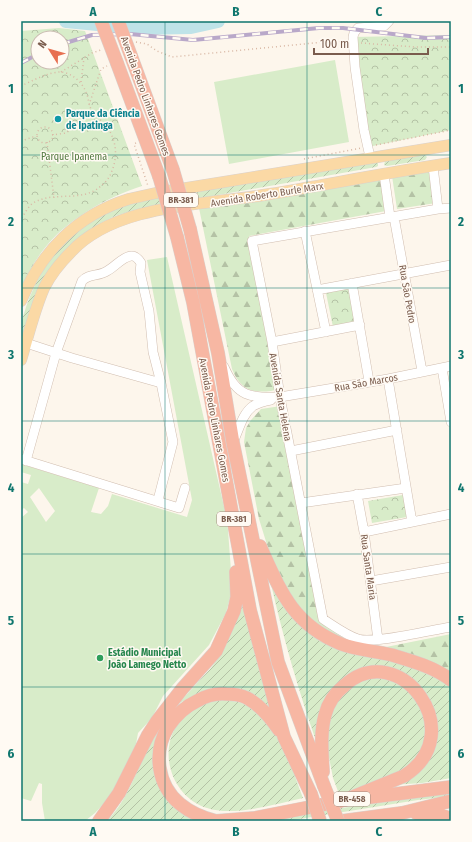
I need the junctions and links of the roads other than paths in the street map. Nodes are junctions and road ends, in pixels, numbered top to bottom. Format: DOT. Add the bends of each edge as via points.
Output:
graph roads {
  1 [pos="101,21"];
  2 [pos="118,21"];
  3 [pos="389,21"];
  4 [pos="451,145"];
  5 [pos="426,149"];
  6 [pos="373,153"];
  7 [pos="451,163"];
  8 [pos="433,166"];
  9 [pos="384,174"];
  10 [pos="451,208"];
  11 [pos="438,209"];
  12 [pos="392,217"];
  13 [pos="305,231"];
  14 [pos="451,265"];
  15 [pos="405,274"];
  16 [pos="352,283"];
  17 [pos="317,290"];
  18 [pos="21,301"];
  19 [pos="360,325"];
  20 [pos="326,332"];
  21 [pos="272,342"];
  22 [pos="26,343"];
  23 [pos="56,352"];
  24 [pos="218,353"];
  25 [pos="21,360"];
  26 [pos="446,367"];
  27 [pos="422,371"];
  28 [pos="388,379"];
  29 [pos="370,382"];
  30 [pos="161,384"];
  31 [pos="280,397"];
  32 [pos="450,404"];
  33 [pos="451,422"];
  34 [pos="397,430"];
  35 [pos="233,444"];
  36 [pos="291,451"];
  37 [pos="23,460"];
  38 [pos="185,488"];
  39 [pos="406,488"];
  40 [pos="357,494"];
  41 [pos="158,500"];
  42 [pos="230,501"];
  43 [pos="301,503"];
  44 [pos="451,514"];
  45 [pos="412,522"];
  46 [pos="250,523"];
  47 [pos="364,532"];
  48 [pos="451,567"];
  49 [pos="371,581"];
  50 [pos="451,626"];
  51 [pos="378,640"];
  52 [pos="451,680"];
  53 [pos="284,737"];
  54 [pos="324,786"];
  55 [pos="451,787"];
  56 [pos="345,800"];
  57 [pos="451,800"];
  58 [pos="402,812"];
  59 [pos="255,818"];
  60 [pos="451,819"];
  61 [pos="99,821"];
  62 [pos="216,821"];
  63 [pos="239,821"];
  64 [pos="320,821"];
  65 [pos="338,821"];
  66 [pos="342,821"];
  1 -- 42 [label="highway, Avenida Pedro Linhares Gomes / BR-381, bridge" via="114,63 159,176 177,237 193,302"];
  2 -- 24 [label="highway, Avenida Pedro Linhares Gomes / BR-381, bridge" via="172,170 190,229"];
  3 -- 6 [label="street" via="384,26 358,28 352,43"];
  4 -- 5 [label="main road, Avenida Roberto Burle Marx"];
  5 -- 6 [label="main road, Avenida Roberto Burle Marx"];
  5 -- 8 [label="main road"];
  6 -- 9 [label="main road"];
  6 -- 18 [label="main road, Avenida Roberto Burle Marx" via="156,193 110,206 74,228 58,242 43,260"];
  7 -- 8 [label="main road, Avenida Roberto Burle Marx"];
  8 -- 9 [label="main road, Avenida Roberto Burle Marx"];
  8 -- 11 [label="street"];
  9 -- 12 [label="street, Rua São Pedro"];
  9 -- 22 [label="main road, Avenida Roberto Burle Marx" via="267,195 155,210 100,229 71,251 44,287"];
  10 -- 11 [label="street, Avenida Santa Helena"];
  11 -- 12 [label="street, Avenida Santa Helena"];
  12 -- 13 [label="street, Avenida Santa Helena"];
  12 -- 15 [label="street, Rua São Pedro"];
  13 -- 17 [label="street"];
  13 -- 21 [label="street, Avenida Santa Helena" via="252,241"];
  14 -- 15 [label="street"];
  15 -- 16 [label="street"];
  15 -- 27 [label="street, Rua São Pedro"];
  16 -- 17 [label="street"];
  16 -- 19 [label="street"];
  17 -- 20 [label="street"];
  19 -- 20 [label="street"];
  19 -- 29 [label="street"];
  20 -- 21 [label="street"];
  21 -- 31 [label="street, Avenida Santa Helena"];
  22 -- 23 [label="street"];
  22 -- 25 [label="main road, Avenida Roberto Burle Marx"];
  23 -- 30 [label="street"];
  23 -- 30 [label="street" via="82,281 90,275 100,275 132,256 141,263 140,272 149,311 153,352"];
  23 -- 37 [label="street"];
  24 -- 31 [label="street" via="232,383 242,392 250,396"];
  24 -- 35 [label="highway, Avenida Pedro Linhares Gomes / BR-381"];
  26 -- 27 [label="street, Rua São Marcos"];
  26 -- 32 [label="street"];
  27 -- 28 [label="street, Rua São Marcos"];
  28 -- 29 [label="street, Rua São Marcos"];
  28 -- 34 [label="street"];
  29 -- 31 [label="street, Rua São Marcos"];
  30 -- 41 [label="street" via="173,442"];
  31 -- 35 [label="street" via="257,404 247,412"];
  31 -- 36 [label="street, Avenida Santa Helena"];
  32 -- 33 [label="street"];
  34 -- 36 [label="street"];
  34 -- 39 [label="street"];
  35 -- 46 [label="highway, Avenida Pedro Linhares Gomes / BR-381"];
  36 -- 43 [label="street, Avenida Santa Helena"];
  37 -- 41 [label="street"];
  38 -- 41 [label="street" via="179,508"];
  39 -- 40 [label="street"];
  39 -- 45 [label="street"];
  40 -- 43 [label="street"];
  40 -- 47 [label="street, Rua Santa Maria"];
  42 -- 53 [label="highway, Avenida Pedro Linhares Gomes / BR-381" via="250,610"];
  42 -- 61 [label="highway" via="237,582 235,604 229,623 216,651 157,721 119,793"];
  43 -- 51 [label="street, Avenida Santa Helena" via="323,619 359,639"];
  44 -- 45 [label="street"];
  45 -- 47 [label="street"];
  46 -- 52 [label="highway" via="280,590 309,625 342,644 418,663"];
  46 -- 54 [label="highway, Avenida Pedro Linhares Gomes / BR-381" via="278,662"];
  47 -- 49 [label="street, Rua Santa Maria"];
  48 -- 49 [label="street"];
  49 -- 51 [label="street, Rua Santa Maria"];
  50 -- 51 [label="street, Avenida Santa Helena"];
  53 -- 62 [label="highway" via="260,707 239,696 218,694 204,697 180,711 160,744 159,765 163,781 180,804 204,818"];
  53 -- 64 [label="highway, Avenida Pedro Linhares Gomes / BR-381, bridge"];
  54 -- 56 [label="highway" via="322,729 325,714 338,690 362,674 377,672 403,678 424,697 429,706 434,733 431,747 412,771"];
  54 -- 65 [label="highway, Avenida Pedro Linhares Gomes / BR-381, bridge"];
  55 -- 56 [label="highway, BR-458"];
  56 -- 59 [label="highway, BR-458"];
  57 -- 58 [label="highway, BR-458"];
  58 -- 60 [label="highway" via="441,815"];
  58 -- 66 [label="highway, BR-458"];
  59 -- 62 [label="highway"];
  59 -- 63 [label="main road, BR-458"];
}
